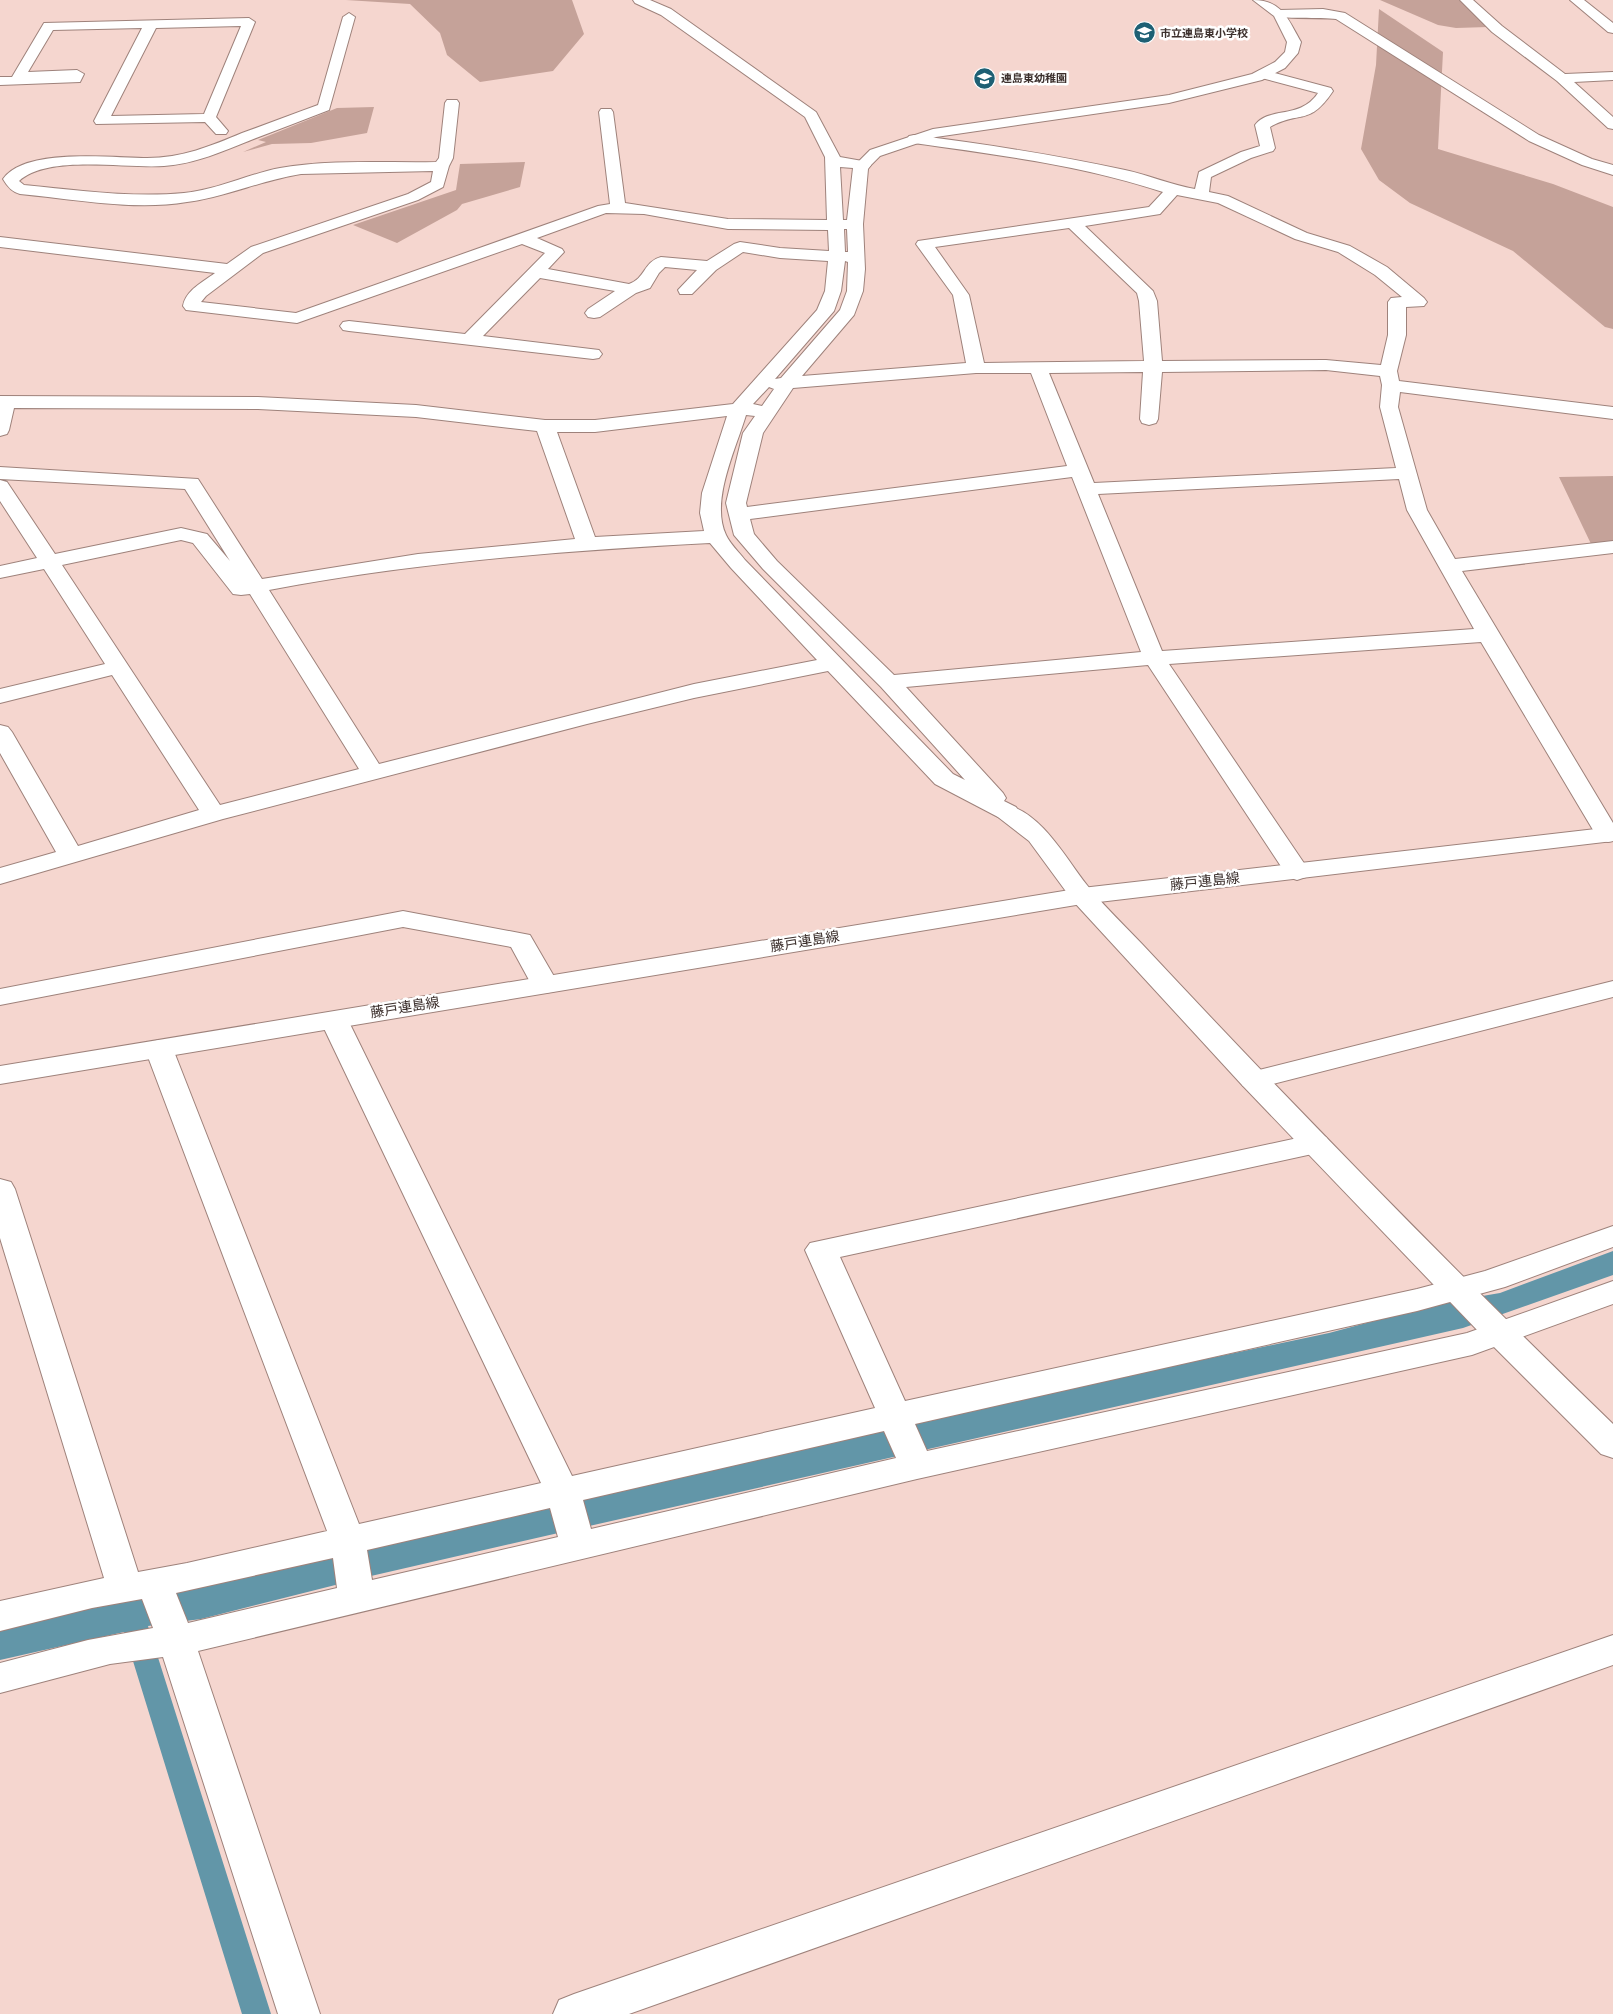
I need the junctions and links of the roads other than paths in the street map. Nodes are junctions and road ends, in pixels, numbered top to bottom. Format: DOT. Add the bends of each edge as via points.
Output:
graph roads {
  1 [pos="639,0"];
  2 [pos="660,0"];
  3 [pos="1259,0"];
  4 [pos="1466,0"];
  5 [pos="1576,0"];
  6 [pos="666,12"];
  7 [pos="1279,14"];
  8 [pos="349,17"];
  9 [pos="151,24"];
  10 [pos="1613,29"];
  11 [pos="1263,74"];
  12 [pos="1613,76"];
  13 [pos="1562,78"];
  14 [pos="0,81"];
  15 [pos="452,103"];
  16 [pos="606,112"];
  17 [pos="209,118"];
  18 [pos="1613,125"];
  19 [pos="914,139"];
  20 [pos="232,143"];
  21 [pos="832,161"];
  22 [pos="863,165"];
  23 [pos="441,166"];
  24 [pos="1613,170"];
  25 [pos="1173,190"];
  26 [pos="1201,194"];
  27 [pos="618,207"];
  28 [pos="1073,223"];
  29 [pos="855,224"];
  30 [pos="834,225"];
  31 [pos="523,238"];
  32 [pos="0,242"];
  33 [pos="846,257"];
  34 [pos="710,266"];
  35 [pos="231,270"];
  36 [pos="537,272"];
  37 [pos="630,289"];
  38 [pos="686,290"];
  39 [pos="594,313"];
  40 [pos="349,326"];
  41 [pos="470,340"];
  42 [pos="593,354"];
  43 [pos="1153,365"];
  44 [pos="976,368"];
  45 [pos="1038,368"];
  46 [pos="1389,378"];
  47 [pos="787,383"];
  48 [pos="760,385"];
  49 [pos="3,401"];
  50 [pos="739,409"];
  51 [pos="768,412"];
  52 [pos="1613,413"];
  53 [pos="1149,419"];
  54 [pos="546,426"];
  55 [pos="0,430"];
  56 [pos="1079,470"];
  57 [pos="0,472"];
  58 [pos="1406,473"];
  59 [pos="0,486"];
  60 [pos="1086,489"];
  61 [pos="740,517"];
  62 [pos="714,530"];
  63 [pos="587,543"];
  64 [pos="1613,546"];
  65 [pos="49,561"];
  66 [pos="1448,566"];
  67 [pos="0,572"];
  68 [pos="256,586"];
  69 [pos="1488,635"];
  70 [pos="1154,658"];
  71 [pos="118,668"];
  72 [pos="840,669"];
  73 [pos="883,676"];
  74 [pos="0,696"];
  75 [pos="0,732"];
  76 [pos="373,773"];
  77 [pos="1007,812"];
  78 [pos="214,814"];
  79 [pos="1610,834"];
  80 [pos="71,856"];
  81 [pos="1297,872"];
  82 [pos="0,876"];
  83 [pos="1082,896"];
  84 [pos="545,985"];
  85 [pos="1613,989"];
  86 [pos="0,998"];
  87 [pos="334,1020"];
  88 [pos="159,1049"];
  89 [pos="0,1075"];
  90 [pos="1253,1080"];
  91 [pos="1316,1144"];
  92 [pos="0,1189"];
  93 [pos="1613,1236"];
  94 [pos="1459,1292"];
  95 [pos="1613,1292"];
  96 [pos="1496,1329"];
  97 [pos="896,1419"];
  98 [pos="1613,1445"];
  99 [pos="914,1461"];
  100 [pos="564,1494"];
  101 [pos="576,1539"];
  102 [pos="348,1543"];
  103 [pos="146,1587"];
  104 [pos="356,1590"];
  105 [pos="0,1616"];
  106 [pos="168,1636"];
  107 [pos="1613,1650"];
  108 [pos="0,1678"];
  109 [pos="299,2014"];
  110 [pos="574,2014"];
  1 -- 6 [label="street"];
  2 -- 6 [label="street"];
  3 -- 7 [label="street"];
  4 -- 13 [label="street" via="1498,30"];
  5 -- 10 [label="street"];
  6 -- 21 [label="street" via="810,114"];
  7 -- 11 [label="street" via="1294,42 1291,53 1280,65"];
  7 -- 24 [label="street" via="1340,16 1534,138 1586,162"];
  8 -- 20 [label="street" via="324,107"];
  9 -- 14 [label="street" via="49,26 18,76 78,74 75,79"];
  9 -- 17 [label="street" via="249,22"];
  9 -- 17 [label="street" via="100,121"];
  11 -- 19 [label="street" via="1169,99 977,126"];
  11 -- 26 [label="street" via="1326,90 1320,102 1298,116 1270,119 1262,125 1268,148 1204,175"];
  12 -- 13 [label="street"];
  13 -- 18 [label="street"];
  15 -- 23 [label="street" via="446,158"];
  16 -- 27 [label="street"];
  17 -- 20 [label="street"];
  19 -- 22 [label="street" via="875,153"];
  19 -- 25 [label="street" via="1127,174"];
  20 -- 23 [label="street" via="204,154 162,162 44,163 11,179 20,189 137,200 206,195 301,169"];
  21 -- 22 [label="street"];
  21 -- 30 [label="street"];
  22 -- 29 [label="street" via="860,168"];
  23 -- 35 [label="street" via="438,184 433,188 257,250"];
  25 -- 26 [label="street"];
  25 -- 28 [label="street" via="1154,211"];
  26 -- 46 [label="street" via="1222,199 1301,236 1344,248 1381,271 1418,302 1397,302 1397,334"];
  27 -- 30 [label="street" via="710,222"];
  27 -- 31 [label="street"];
  28 -- 43 [label="street" via="1145,291"];
  28 -- 44 [label="street" via="924,244 961,295"];
  29 -- 30 [label="street"];
  29 -- 33 [label="street"];
  30 -- 33 [label="street"];
  31 -- 35 [label="street" via="297,318 192,306 200,292"];
  31 -- 36 [label="street" via="556,252"];
  32 -- 35 [label="street"];
  33 -- 34 [label="street" via="740,247"];
  33 -- 47 [label="street" via="855,291 848,311"];
  33 -- 48 [label="street" via="825,311"];
  34 -- 37 [label="street" via="661,262 644,284"];
  34 -- 38 [label="street"];
  36 -- 37 [label="street"];
  36 -- 41 [label="street"];
  37 -- 39 [label="street"];
  40 -- 41 [label="street"];
  41 -- 42 [label="street"];
  43 -- 45 [label="street"];
  43 -- 46 [label="street" via="1326,365"];
  43 -- 53 [label="street"];
  44 -- 45 [label="street"];
  44 -- 47 [label="street"];
  45 -- 56 [label="street"];
  46 -- 52 [label="street"];
  46 -- 58 [label="street" via="1389,407"];
  47 -- 48 [label="street"];
  47 -- 51 [label="street"];
  48 -- 50 [label="street"];
  49 -- 54 [label="street" via="268,404 416,411"];
  49 -- 55 [label="street"];
  50 -- 51 [label="street"];
  50 -- 54 [label="street" via="595,426"];
  50 -- 62 [label="street" via="712,493 710,513"];
  51 -- 61 [label="street" via="753,433 736,503"];
  54 -- 63 [label="street"];
  56 -- 60 [label="street"];
  56 -- 61 [label="street"];
  57 -- 68 [label="street" via="191,483"];
  58 -- 60 [label="street"];
  58 -- 66 [label="street" via="1417,510"];
  59 -- 65 [label="street"];
  60 -- 70 [label="street"];
  61 -- 62 [label="street"];
  61 -- 73 [label="street" via="744,535 770,565"];
  62 -- 63 [label="street"];
  62 -- 72 [label="street" via="738,564"];
  63 -- 68 [label="street" via="392,564"];
  64 -- 66 [label="street"];
  65 -- 67 [label="street"];
  65 -- 68 [label="street" via="181,534 200,538 241,589"];
  65 -- 71 [label="street"];
  66 -- 69 [label="street"];
  68 -- 76 [label="street"];
  69 -- 70 [label="street"];
  69 -- 79 [label="street"];
  70 -- 73 [label="street"];
  70 -- 81 [label="street"];
  71 -- 74 [label="street"];
  71 -- 78 [label="street"];
  72 -- 73 [label="street"];
  72 -- 76 [label="street" via="694,691"];
  72 -- 77 [label="street" via="944,779"];
  73 -- 77 [label="street"];
  75 -- 80 [label="street"];
  76 -- 78 [label="street"];
  77 -- 83 [label="street" via="1038,836"];
  78 -- 80 [label="street"];
  79 -- 81 [label="street, 藤戸連島線"];
  80 -- 82 [label="street"];
  81 -- 83 [label="street, 藤戸連島線"];
  83 -- 84 [label="street, 藤戸連島線"];
  83 -- 90 [label="street"];
  84 -- 86 [label="street" via="521,941 403,919"];
  84 -- 87 [label="street, 藤戸連島線"];
  85 -- 90 [label="street"];
  87 -- 88 [label="street, 藤戸連島線"];
  87 -- 100 [label="street"];
  88 -- 89 [label="street, 藤戸連島線"];
  88 -- 102 [label="street"];
  90 -- 91 [label="street"];
  91 -- 94 [label="street"];
  91 -- 97 [label="street" via="821,1250"];
  92 -- 103 [label="street"];
  93 -- 94 [label="street"];
  94 -- 96 [label="street"];
  94 -- 97 [label="street"];
  95 -- 96 [label="street"];
  96 -- 98 [label="street"];
  96 -- 99 [label="street" via="1472,1343"];
  97 -- 99 [label="street"];
  97 -- 100 [label="street"];
  99 -- 101 [label="street"];
  100 -- 101 [label="street"];
  100 -- 102 [label="street"];
  101 -- 104 [label="street"];
  102 -- 103 [label="street"];
  102 -- 104 [label="street"];
  103 -- 105 [label="street"];
  103 -- 106 [label="street"];
  104 -- 106 [label="street"];
  106 -- 108 [label="street"];
  106 -- 109 [label="street"];
  107 -- 110 [label="street"];
}
